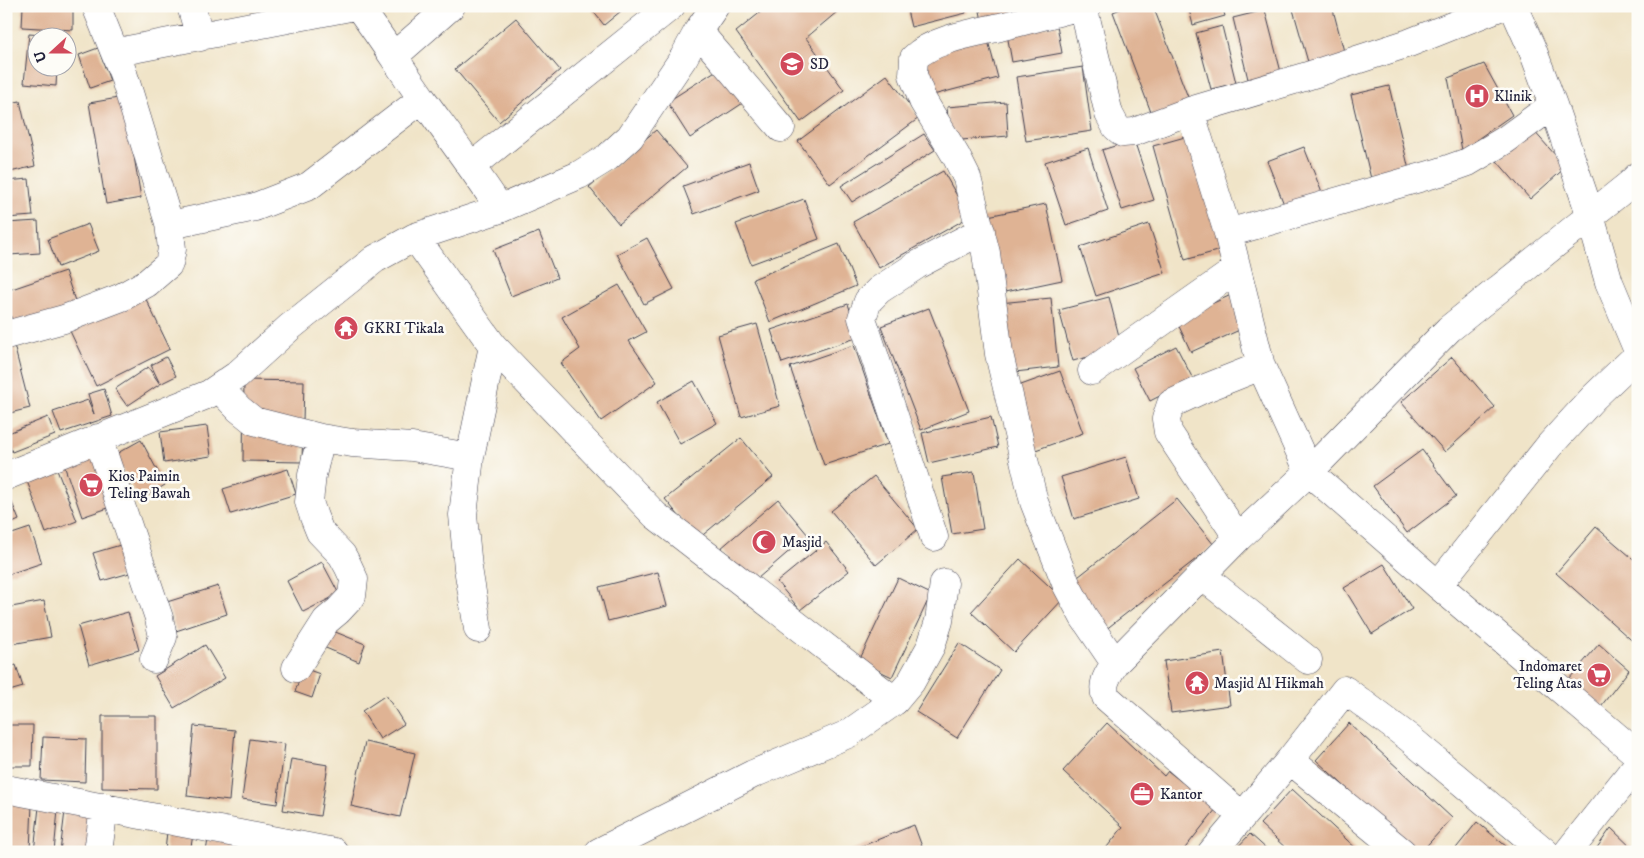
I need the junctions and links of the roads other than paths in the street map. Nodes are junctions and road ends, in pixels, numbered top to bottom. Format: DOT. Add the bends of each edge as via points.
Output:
graph roads {
  1 [pos="96,6"];
  2 [pos="191,6"];
  3 [pos="356,6"];
  4 [pos="451,6"];
  5 [pos="671,6"];
  6 [pos="715,6"];
  7 [pos="1083,6"];
  8 [pos="1502,6"];
  9 [pos="1513,6"];
  10 [pos="698,31"];
  11 [pos="200,37"];
  12 [pos="128,50"];
  13 [pos="394,56"];
  14 [pos="422,99"];
  15 [pos="1552,105"];
  16 [pos="1190,111"];
  17 [pos="781,128"];
  18 [pos="472,166"];
  19 [pos="1638,176"];
  20 [pos="500,209"];
  21 [pos="1590,216"];
  22 [pos="180,223"];
  23 [pos="981,231"];
  24 [pos="1228,233"];
  25 [pos="416,237"];
  26 [pos="1237,269"];
  27 [pos="6,335"];
  28 [pos="492,346"];
  29 [pos="1638,353"];
  30 [pos="1261,366"];
  31 [pos="1092,371"];
  32 [pos="219,388"];
  33 [pos="98,438"];
  34 [pos="321,438"];
  35 [pos="470,457"];
  36 [pos="1310,472"];
  37 [pos="6,476"];
  38 [pos="934,537"];
  39 [pos="1238,538"];
  40 [pos="1201,575"];
  41 [pos="944,583"];
  42 [pos="1438,585"];
  43 [pos="478,629"];
  44 [pos="154,659"];
  45 [pos="1308,660"];
  46 [pos="1115,663"];
  47 [pos="296,668"];
  48 [pos="896,701"];
  49 [pos="1638,755"];
  50 [pos="1290,760"];
  51 [pos="1638,764"];
  52 [pos="6,789"];
  53 [pos="104,807"];
  54 [pos="1242,816"];
  55 [pos="285,847"];
  56 [pos="98,852"];
  57 [pos="334,852"];
  58 [pos="599,852"];
  59 [pos="1212,852"];
  60 [pos="1402,852"];
  61 [pos="1545,852"];
  62 [pos="1568,852"];
  1 -- 27 [label="street" via="123,73 169,223 172,250 169,264 146,284 122,297 64,319"];
  2 -- 11 [label="street"];
  3 -- 11 [label="street"];
  3 -- 13 [label="street"];
  4 -- 13 [label="street"];
  5 -- 18 [label="street"];
  6 -- 10 [label="street"];
  7 -- 16 [label="street" via="1109,114 1116,127 1123,133 1134,132"];
  7 -- 23 [label="street" via="953,38 920,52 914,58 913,75 923,101 967,178"];
  8 -- 16 [label="street" via="1409,43"];
  9 -- 15 [label="street"];
  10 -- 17 [label="street"];
  10 -- 20 [label="street" via="630,137 608,157 579,175"];
  11 -- 12 [label="street"];
  13 -- 14 [label="street"];
  14 -- 18 [label="street"];
  14 -- 22 [label="street" via="309,186 255,207"];
  15 -- 21 [label="street"];
  15 -- 24 [label="street" via="1505,140 1468,162"];
  16 -- 24 [label="street"];
  18 -- 20 [label="street"];
  19 -- 21 [label="street"];
  20 -- 25 [label="street"];
  21 -- 29 [label="street" via="1609,282"];
  21 -- 36 [label="street" via="1449,329"];
  23 -- 38 [label="street" via="879,290 868,301 862,318"];
  23 -- 46 [label="street" via="999,354 1034,502 1067,586"];
  24 -- 26 [label="street"];
  25 -- 28 [label="street"];
  25 -- 32 [label="street" via="375,259"];
  26 -- 30 [label="street"];
  26 -- 31 [label="street"];
  28 -- 35 [label="street"];
  28 -- 48 [label="street" via="655,515"];
  29 -- 42 [label="street" via="1549,446"];
  30 -- 36 [label="street"];
  30 -- 39 [label="street" via="1172,404 1166,420 1168,432"];
  32 -- 33 [label="street"];
  32 -- 34 [label="street" via="254,420"];
  33 -- 37 [label="street"];
  33 -- 44 [label="street" via="159,618 163,637"];
  34 -- 35 [label="street" via="412,447"];
  34 -- 47 [label="street" via="312,475 310,502 320,532 342,555 354,579 352,596 326,621"];
  35 -- 43 [label="street" via="463,515"];
  36 -- 39 [label="street"];
  36 -- 42 [label="street"];
  39 -- 40 [label="street"];
  40 -- 45 [label="street"];
  40 -- 46 [label="street"];
  41 -- 48 [label="street" via="939,621 931,646"];
  42 -- 49 [label="street"];
  46 -- 54 [label="street" via="1103,682 1106,698"];
  48 -- 58 [label="street" via="848,734 753,774"];
  50 -- 54 [label="street"];
  50 -- 60 [label="street"];
  50 -- 61 [label="street" via="1345,690 1408,737"];
  51 -- 62 [label="street"];
  52 -- 53 [label="street"];
  53 -- 55 [label="street"];
  53 -- 56 [label="street"];
  54 -- 59 [label="street"];
  55 -- 57 [label="street"];
}
